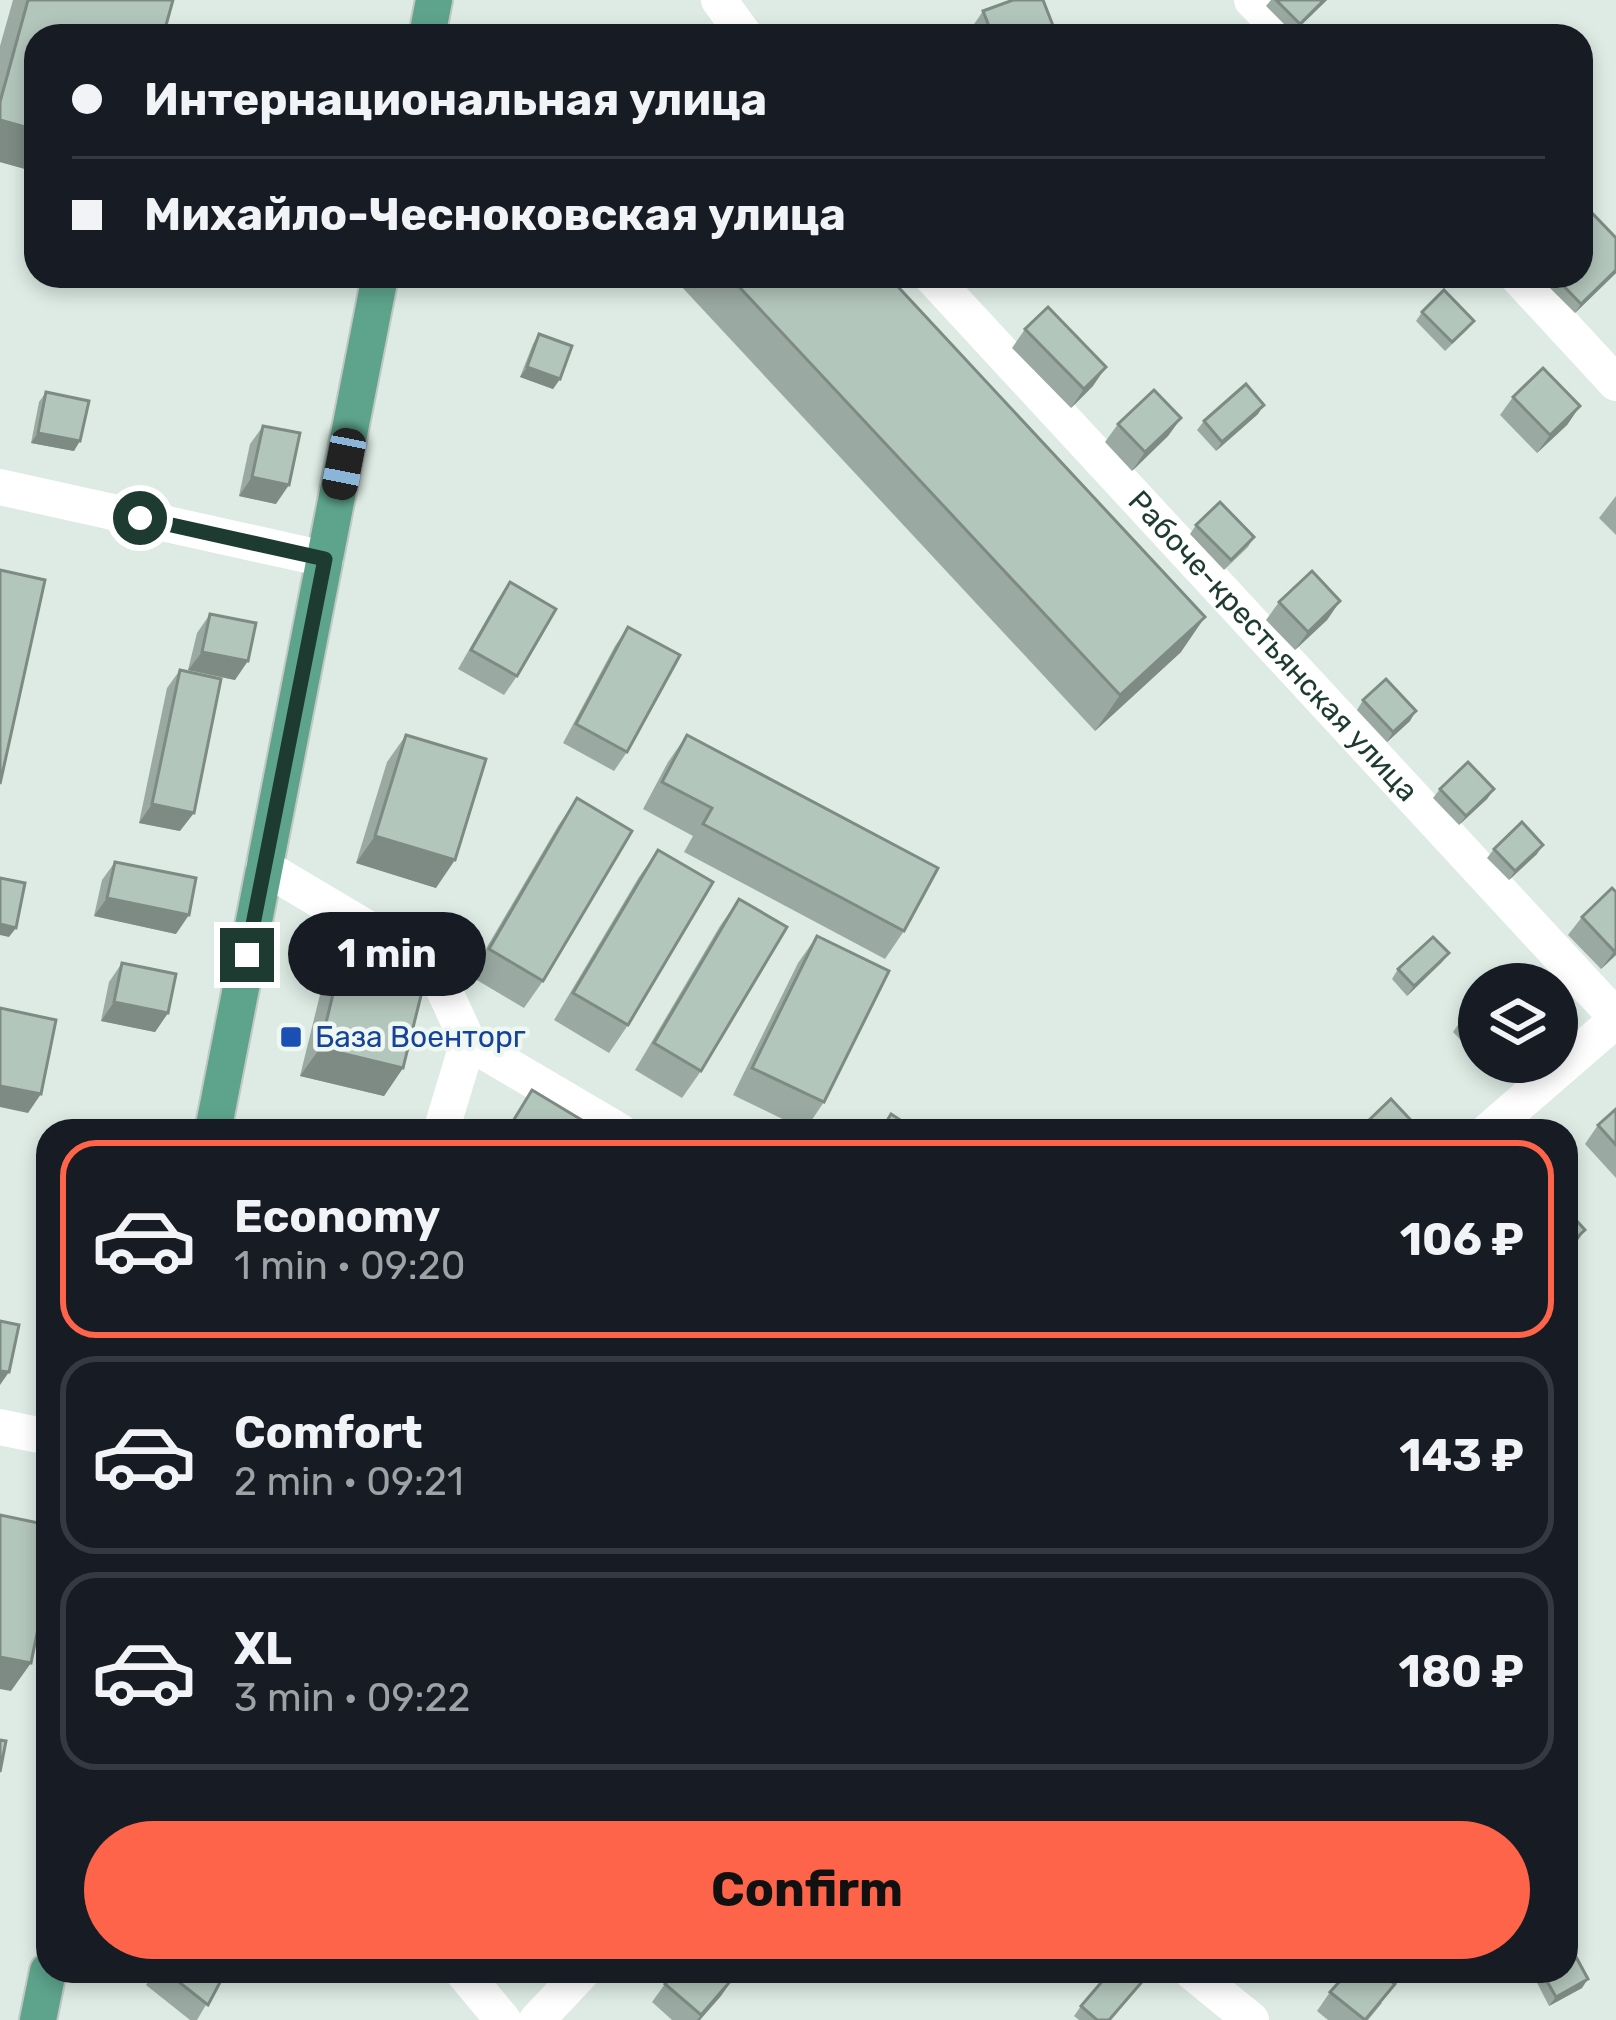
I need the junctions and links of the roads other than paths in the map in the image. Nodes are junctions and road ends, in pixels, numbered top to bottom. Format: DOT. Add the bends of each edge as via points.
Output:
graph roads {
  1 [pos="1252,0"];
  2 [pos="1276,24"];
  3 [pos="378,288"];
  4 [pos="943,288"];
  5 [pos="1527,288"];
  6 [pos="1616,383"];
  7 [pos="0,487"];
  8 [pos="325,559"];
  9 [pos="264,867"];
  10 [pos="1616,1018"];
  11 [pos="468,1042"];
  12 [pos="215,1119"];
  13 [pos="445,1119"];
  14 [pos="600,1119"];
  15 [pos="1502,1119"];
  16 [pos="0,1427"];
  17 [pos="36,1434"];
  18 [pos="46,1983"];
  19 [pos="472,1983"];
  20 [pos="572,1983"];
  21 [pos="1206,1983"];
  22 [pos="38,2020"];
  23 [pos="503,2020"];
  24 [pos="537,2020"];
  25 [pos="1252,2020"];
  1 -- 2 [label="street"];
  3 -- 8 [label="main road"];
  4 -- 10 [label="street, Рабоче-крестьянская улица"];
  5 -- 6 [label="street"];
  7 -- 8 [label="street"];
  8 -- 9 [label="main road"];
  9 -- 11 [label="street" via="434,968"];
  9 -- 12 [label="main road"];
  10 -- 15 [label="street"];
  11 -- 13 [label="street"];
  11 -- 14 [label="street"];
  16 -- 17 [label="street"];
  18 -- 22 [label="main road"];
  19 -- 23 [label="street"];
  20 -- 24 [label="street"];
  21 -- 25 [label="street"];
}
